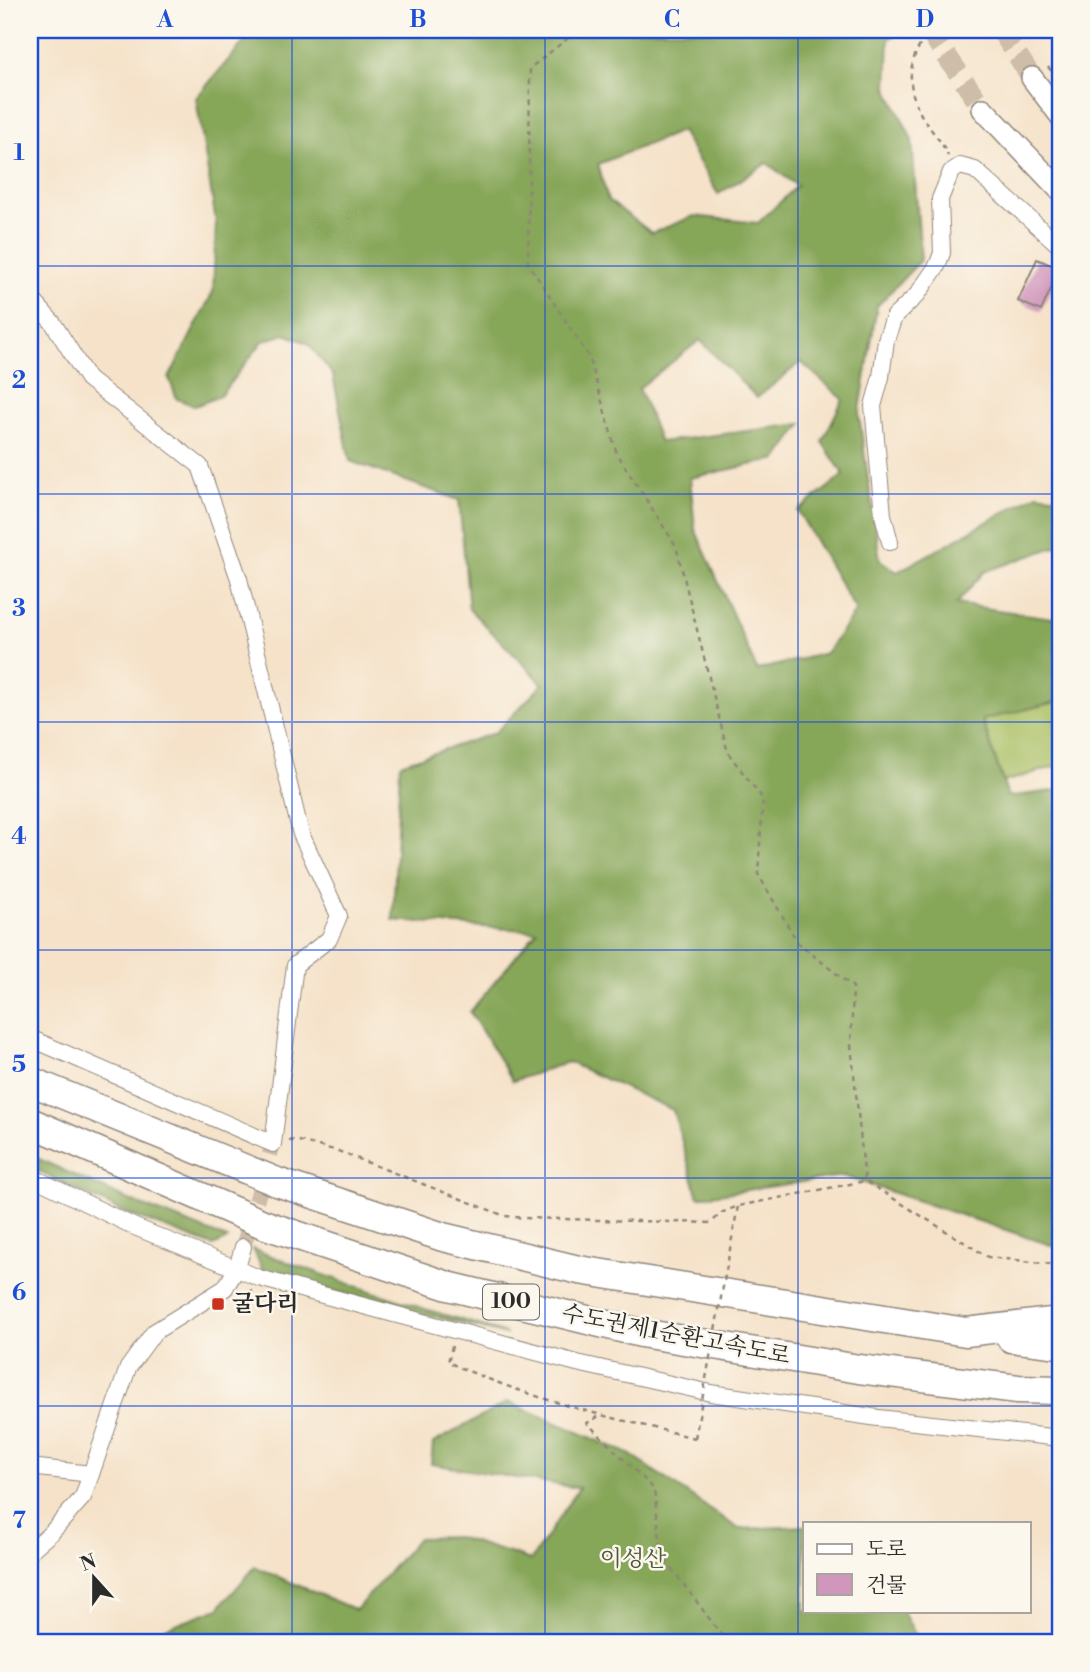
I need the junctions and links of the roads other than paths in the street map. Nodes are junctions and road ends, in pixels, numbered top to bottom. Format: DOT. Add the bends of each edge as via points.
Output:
graph roads {
  1 [pos="1040,73"];
  2 [pos="983,109"];
  3 [pos="1060,115"];
  4 [pos="1060,190"];
  5 [pos="1060,246"];
  6 [pos="30,297"];
  7 [pos="890,542"];
  8 [pos="30,1038"];
  9 [pos="30,1081"];
  10 [pos="30,1122"];
  11 [pos="30,1176"];
  12 [pos="243,1247"];
  13 [pos="237,1268"];
  14 [pos="1060,1321"];
  15 [pos="966,1332"];
  16 [pos="1060,1344"];
  17 [pos="1060,1390"];
  18 [pos="1060,1438"];
  19 [pos="30,1467"];
  20 [pos="91,1474"];
  21 [pos="30,1551"];
  1 -- 3 [label="main road"];
  2 -- 4 [label="main road"];
  5 -- 7 [label="street" via="975,170 960,166 950,172 940,199 943,253 917,295 894,317 873,406"];
  6 -- 8 [label="street" via="53,323 88,379 200,466 239,579 301,834 339,916 329,939 295,965 273,1144"];
  9 -- 15 [label="highway, 수도권제1순환고속도로 / 100" via="277,1182 443,1237 579,1270"];
  10 -- 17 [label="highway, 수도권제1순환고속도로 / 100" via="239,1215 448,1286 640,1333 859,1369"];
  11 -- 13 [label="street" via="135,1227"];
  12 -- 13 [label="street"];
  13 -- 18 [label="street" via="301,1291 710,1393"];
  13 -- 20 [label="street" via="225,1288 154,1332 128,1368"];
  14 -- 15 [label="highway, 수도권제1순환고속도로 / 100"];
  15 -- 16 [label="highway"];
  19 -- 20 [label="street"];
  20 -- 21 [label="street" via="83,1497 70,1514"];
}
